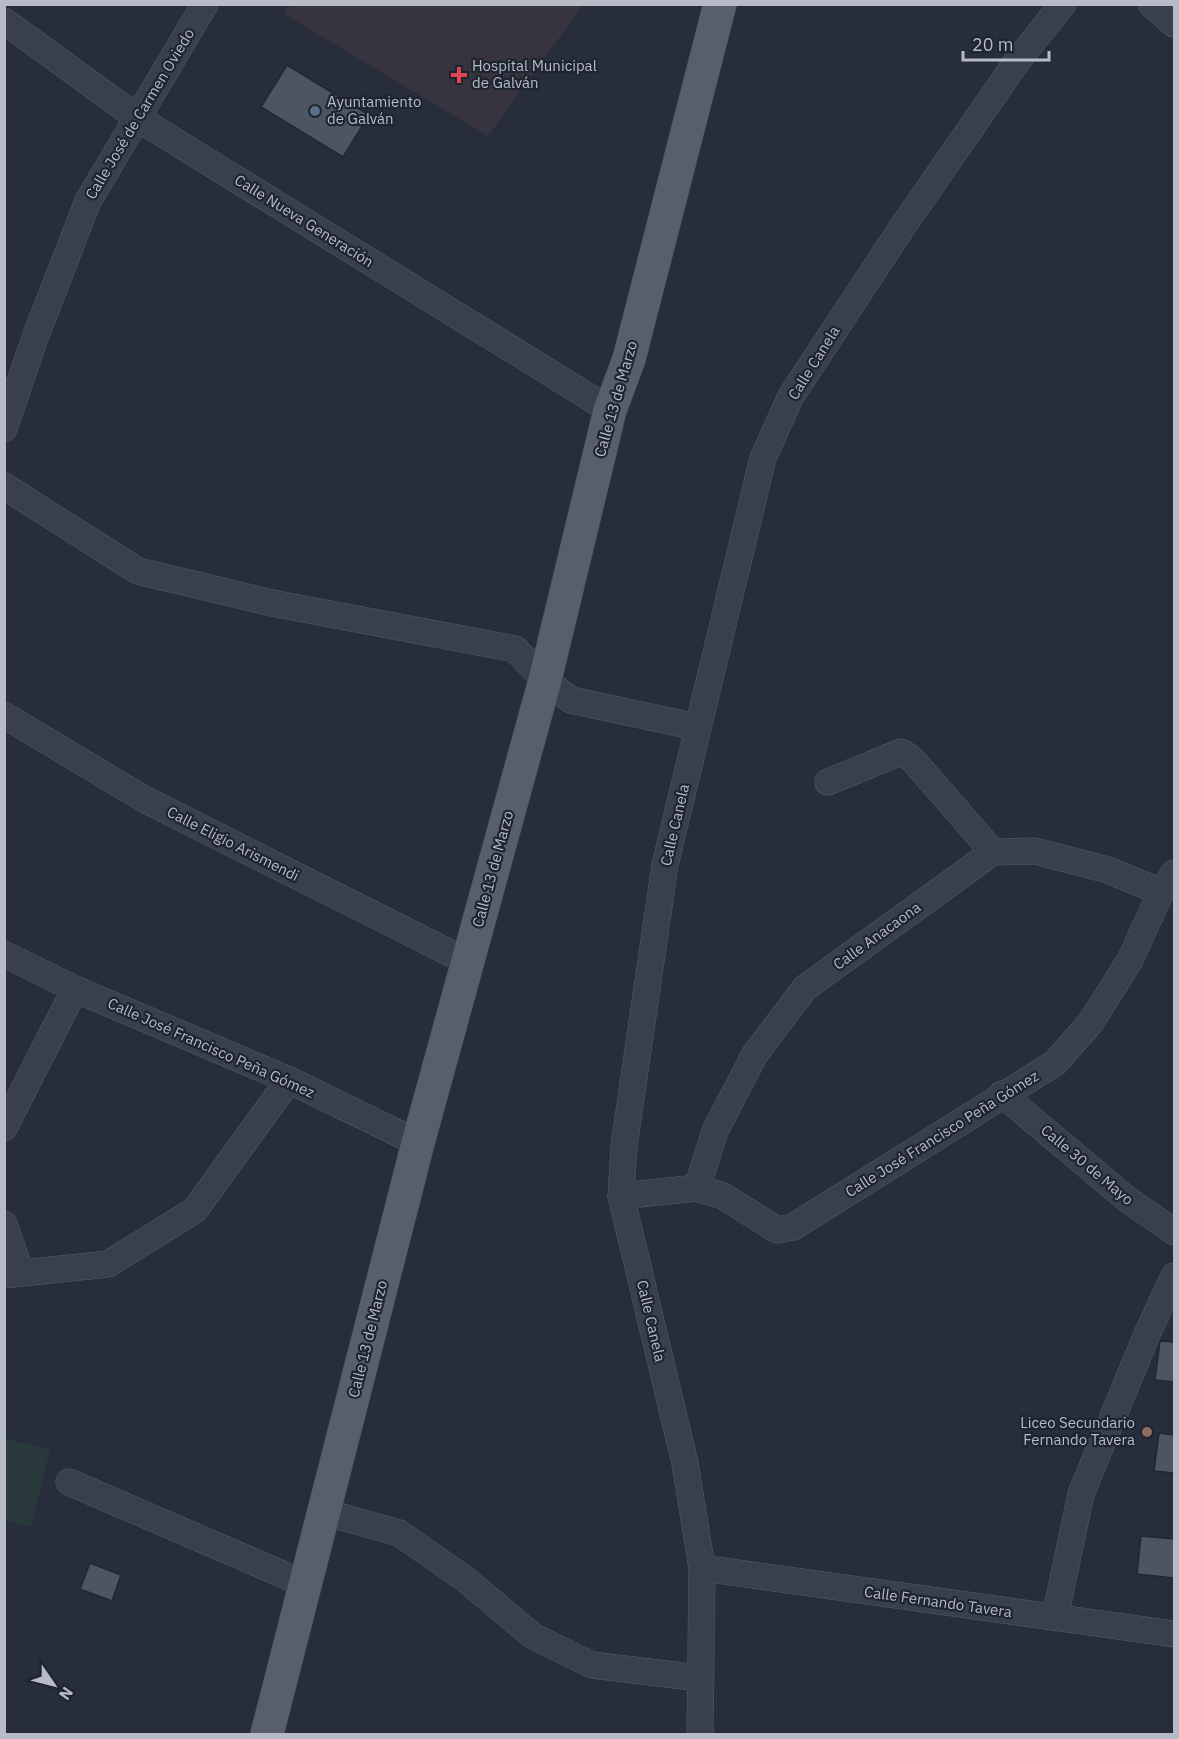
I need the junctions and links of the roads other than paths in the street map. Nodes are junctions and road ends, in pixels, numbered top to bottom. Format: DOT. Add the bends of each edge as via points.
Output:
graph roads {
  1 [pos="205,4"];
  2 [pos="720,4"];
  3 [pos="1063,4"];
  4 [pos="1151,4"];
  5 [pos="4,21"];
  6 [pos="1174,24"];
  7 [pos="139,119"];
  8 [pos="610,410"];
  9 [pos="4,429"];
  10 [pos="4,486"];
  11 [pos="545,680"];
  12 [pos="4,715"];
  13 [pos="697,727"];
  14 [pos="828,782"];
  15 [pos="993,852"];
  16 [pos="1168,883"];
  17 [pos="4,954"];
  18 [pos="468,962"];
  19 [pos="75,989"];
  20 [pos="289,1080"];
  21 [pos="1002,1094"];
  22 [pos="4,1128"];
  23 [pos="418,1143"];
  24 [pos="697,1188"];
  25 [pos="621,1196"];
  26 [pos="4,1224"];
  27 [pos="1174,1232"];
  28 [pos="13,1274"];
  29 [pos="1174,1276"];
  30 [pos="69,1482"];
  31 [pos="324,1512"];
  32 [pos="702,1568"];
  33 [pos="305,1584"];
  34 [pos="1055,1617"];
  35 [pos="1174,1634"];
  36 [pos="699,1678"];
  37 [pos="267,1734"];
  38 [pos="700,1734"];
  1 -- 7 [label="street, Calle José de Carmen Oviedo"];
  2 -- 8 [label="main road, Calle 13 de Marzo" via="629,359"];
  3 -- 13 [label="street, Calle Canela" via="998,88 791,396 763,458"];
  4 -- 6 [label="street"];
  5 -- 7 [label="street, Calle Nueva Generación"];
  7 -- 8 [label="street, Calle Nueva Generación"];
  7 -- 9 [label="street, Calle José de Carmen Oviedo" via="88,201"];
  8 -- 11 [label="main road, Calle 13 de Marzo"];
  10 -- 11 [label="street" via="138,571 272,603 515,649"];
  11 -- 13 [label="street" via="571,700"];
  11 -- 18 [label="main road, Calle 13 de Marzo"];
  12 -- 18 [label="street, Calle Eligio Arismendi" via="144,799"];
  13 -- 25 [label="street, Calle Canela" via="665,865 624,1146"];
  14 -- 15 [label="street" via="901,752 912,759"];
  15 -- 16 [label="street" via="1035,851"];
  15 -- 24 [label="street, Calle Anacaona" via="805,988 750,1064 715,1131"];
  16 -- 21 [label="street, Calle José Francisco Peña Gómez" via="1130,960 1091,1022 1055,1063"];
  17 -- 19 [label="street, Calle José Francisco Peña Gómez"];
  18 -- 23 [label="main road, Calle 13 de Marzo"];
  19 -- 20 [label="street, Calle José Francisco Peña Gómez"];
  19 -- 22 [label="street"];
  20 -- 23 [label="street, Calle José Francisco Peña Gómez"];
  20 -- 28 [label="street" via="195,1210 108,1264"];
  21 -- 24 [label="street, Calle José Francisco Peña Gómez" via="793,1227 777,1230 723,1196"];
  21 -- 27 [label="street, Calle 30 de Mayo" via="1127,1199"];
  23 -- 31 [label="main road, Calle 13 de Marzo"];
  24 -- 25 [label="street, Calle José Francisco Peña Gómez"];
  25 -- 32 [label="street, Calle Canela" via="685,1463"];
  26 -- 28 [label="street"];
  29 -- 34 [label="street" via="1081,1494"];
  30 -- 33 [label="street"];
  31 -- 33 [label="main road, Calle 13 de Marzo"];
  31 -- 36 [label="street" via="399,1533 465,1579 532,1636 592,1665"];
  32 -- 34 [label="street, Calle Fernando Tavera"];
  32 -- 36 [label="street, Calle Canela"];
  33 -- 37 [label="main road, Calle 13 de Marzo"];
  34 -- 35 [label="street, Calle Fernando Tavera"];
  36 -- 38 [label="street, Calle Canela"];
}
